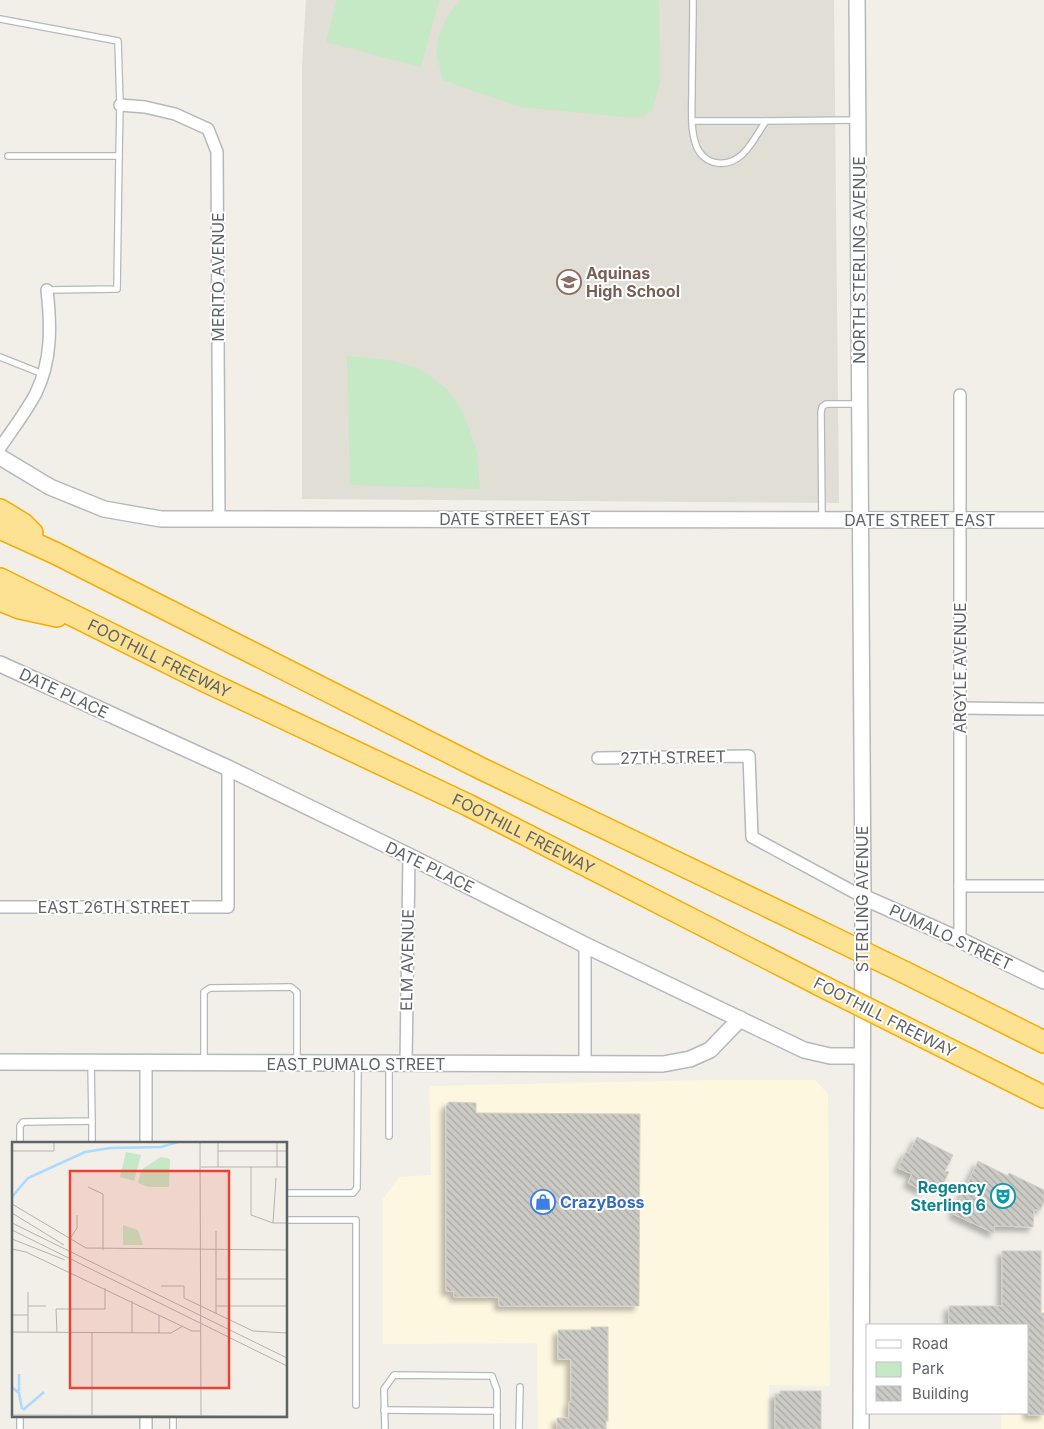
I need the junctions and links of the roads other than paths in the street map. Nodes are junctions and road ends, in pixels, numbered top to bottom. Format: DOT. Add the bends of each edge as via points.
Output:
graph roads {
  1 [pos="693,0"];
  2 [pos="857,0"];
  3 [pos="0,19"];
  4 [pos="120,105"];
  5 [pos="858,120"];
  6 [pos="693,121"];
  7 [pos="766,121"];
  8 [pos="8,156"];
  9 [pos="119,156"];
  10 [pos="47,290"];
  11 [pos="0,357"];
  12 [pos="43,374"];
  13 [pos="960,395"];
  14 [pos="860,404"];
  15 [pos="0,448"];
  16 [pos="0,457"];
  17 [pos="0,510"];
  18 [pos="219,519"];
  19 [pos="822,519"];
  20 [pos="860,519"];
  21 [pos="960,520"];
  22 [pos="1044,520"];
  23 [pos="0,528"];
  24 [pos="55,553"];
  25 [pos="0,579"];
  26 [pos="0,600"];
  27 [pos="89,623"];
  28 [pos="0,664"];
  29 [pos="960,708"];
  30 [pos="1044,709"];
  31 [pos="598,758"];
  32 [pos="228,768"];
  33 [pos="752,837"];
  34 [pos="408,856"];
  35 [pos="960,886"];
  36 [pos="1044,886"];
  37 [pos="863,897"];
  38 [pos="0,907"];
  39 [pos="960,940"];
  40 [pos="585,945"];
  41 [pos="1044,981"];
  42 [pos="740,1019"];
  43 [pos="1044,1042"];
  44 [pos="862,1056"];
  45 [pos="0,1062"];
  46 [pos="91,1064"];
  47 [pos="146,1064"];
  48 [pos="204,1064"];
  49 [pos="297,1064"];
  50 [pos="358,1064"];
  51 [pos="389,1064"];
  52 [pos="406,1064"];
  53 [pos="585,1065"];
  54 [pos="1044,1097"];
  55 [pos="92,1121"];
  56 [pos="389,1136"];
  57 [pos="20,1142"];
  58 [pos="92,1142"];
  59 [pos="146,1142"];
  60 [pos="288,1192"];
  61 [pos="288,1220"];
  62 [pos="520,1387"];
  63 [pos="356,1405"];
  64 [pos="384,1410"];
  65 [pos="497,1411"];
  66 [pos="20,1416"];
  67 [pos="146,1416"];
  68 [pos="173,1416"];
  69 [pos="20,1429"];
  70 [pos="146,1429"];
  71 [pos="173,1429"];
  72 [pos="384,1429"];
  73 [pos="497,1429"];
  74 [pos="519,1429"];
  75 [pos="861,1429"];
  1 -- 6 [label="lane"];
  2 -- 5 [label="street, NORTH STERLING AVENUE"];
  3 -- 4 [label="lane" via="118,41"];
  4 -- 9 [label="lane"];
  4 -- 18 [label="street, MERITO AVENUE" via="175,114 208,129 217,152"];
  5 -- 7 [label="lane"];
  5 -- 14 [label="street, NORTH STERLING AVENUE"];
  6 -- 7 [label="lane"];
  6 -- 7 [label="lane" via="698,150 704,158 718,164 739,158"];
  8 -- 9 [label="lane"];
  9 -- 10 [label="lane" via="117,290"];
  10 -- 12 [label="street" via="50,332"];
  11 -- 12 [label="lane"];
  12 -- 15 [label="street" via="36,393"];
  13 -- 21 [label="street, ARGYLE AVENUE"];
  14 -- 19 [label="lane" via="826,404 822,407"];
  14 -- 20 [label="street, NORTH STERLING AVENUE"];
  16 -- 18 [label="street, DATE STREET EAST" via="50,487 104,509 161,519"];
  17 -- 24 [label="highway" via="24,524"];
  18 -- 19 [label="street, DATE STREET EAST"];
  19 -- 20 [label="street, DATE STREET EAST"];
  20 -- 21 [label="street, DATE STREET EAST"];
  20 -- 37 [label="street, STERLING AVENUE"];
  21 -- 22 [label="street, DATE STREET EAST"];
  21 -- 29 [label="street, ARGYLE AVENUE"];
  23 -- 24 [label="highway"];
  24 -- 43 [label="highway, bridge" via="480,768"];
  25 -- 27 [label="highway, FOOTHILL FREEWAY"];
  26 -- 27 [label="highway" via="20,608"];
  27 -- 54 [label="highway, FOOTHILL FREEWAY, bridge" via="468,806"];
  28 -- 32 [label="street, DATE PLACE"];
  29 -- 30 [label="street"];
  29 -- 35 [label="street, ARGYLE AVENUE"];
  31 -- 33 [label="street, 27TH STREET" via="749,756"];
  32 -- 34 [label="street, DATE PLACE"];
  32 -- 38 [label="street, EAST 26TH STREET" via="228,907"];
  33 -- 37 [label="street, PUMALO STREET"];
  34 -- 40 [label="street, DATE PLACE"];
  34 -- 52 [label="street, ELM AVENUE"];
  35 -- 36 [label="street"];
  35 -- 39 [label="street, ARGYLE AVENUE"];
  37 -- 39 [label="street, PUMALO STREET"];
  37 -- 44 [label="street, STERLING AVENUE"];
  39 -- 41 [label="street, PUMALO STREET"];
  40 -- 42 [label="street, DATE PLACE"];
  40 -- 53 [label="street"];
  42 -- 44 [label="street, DATE PLACE" via="804,1050 830,1056"];
  42 -- 53 [label="street, EAST PUMALO STREET" via="710,1050 690,1059 663,1064"];
  44 -- 75 [label="street, STERLING AVENUE"];
  45 -- 46 [label="street, EAST PUMALO STREET"];
  46 -- 47 [label="street, EAST PUMALO STREET"];
  46 -- 55 [label="lane"];
  47 -- 48 [label="street, EAST PUMALO STREET"];
  47 -- 59 [label="street"];
  48 -- 49 [label="street, EAST PUMALO STREET"];
  48 -- 49 [label="lane" via="204,992 210,988 282,987 291,987 297,992"];
  49 -- 50 [label="street, EAST PUMALO STREET"];
  50 -- 51 [label="street, EAST PUMALO STREET"];
  50 -- 60 [label="lane" via="357,1188 353,1193"];
  51 -- 52 [label="street, EAST PUMALO STREET"];
  51 -- 56 [label="lane"];
  52 -- 53 [label="street, EAST PUMALO STREET"];
  55 -- 57 [label="lane" via="23,1122"];
  55 -- 58 [label="lane"];
  61 -- 63 [label="lane" via="356,1220"];
  62 -- 74 [label="lane"];
  64 -- 65 [label="lane"];
  64 -- 65 [label="lane" via="384,1389 394,1375 492,1376 498,1390"];
  64 -- 72 [label="lane"];
  65 -- 73 [label="lane"];
  66 -- 69 [label="lane"];
  67 -- 70 [label="street"];
  68 -- 71 [label="lane"];
}
